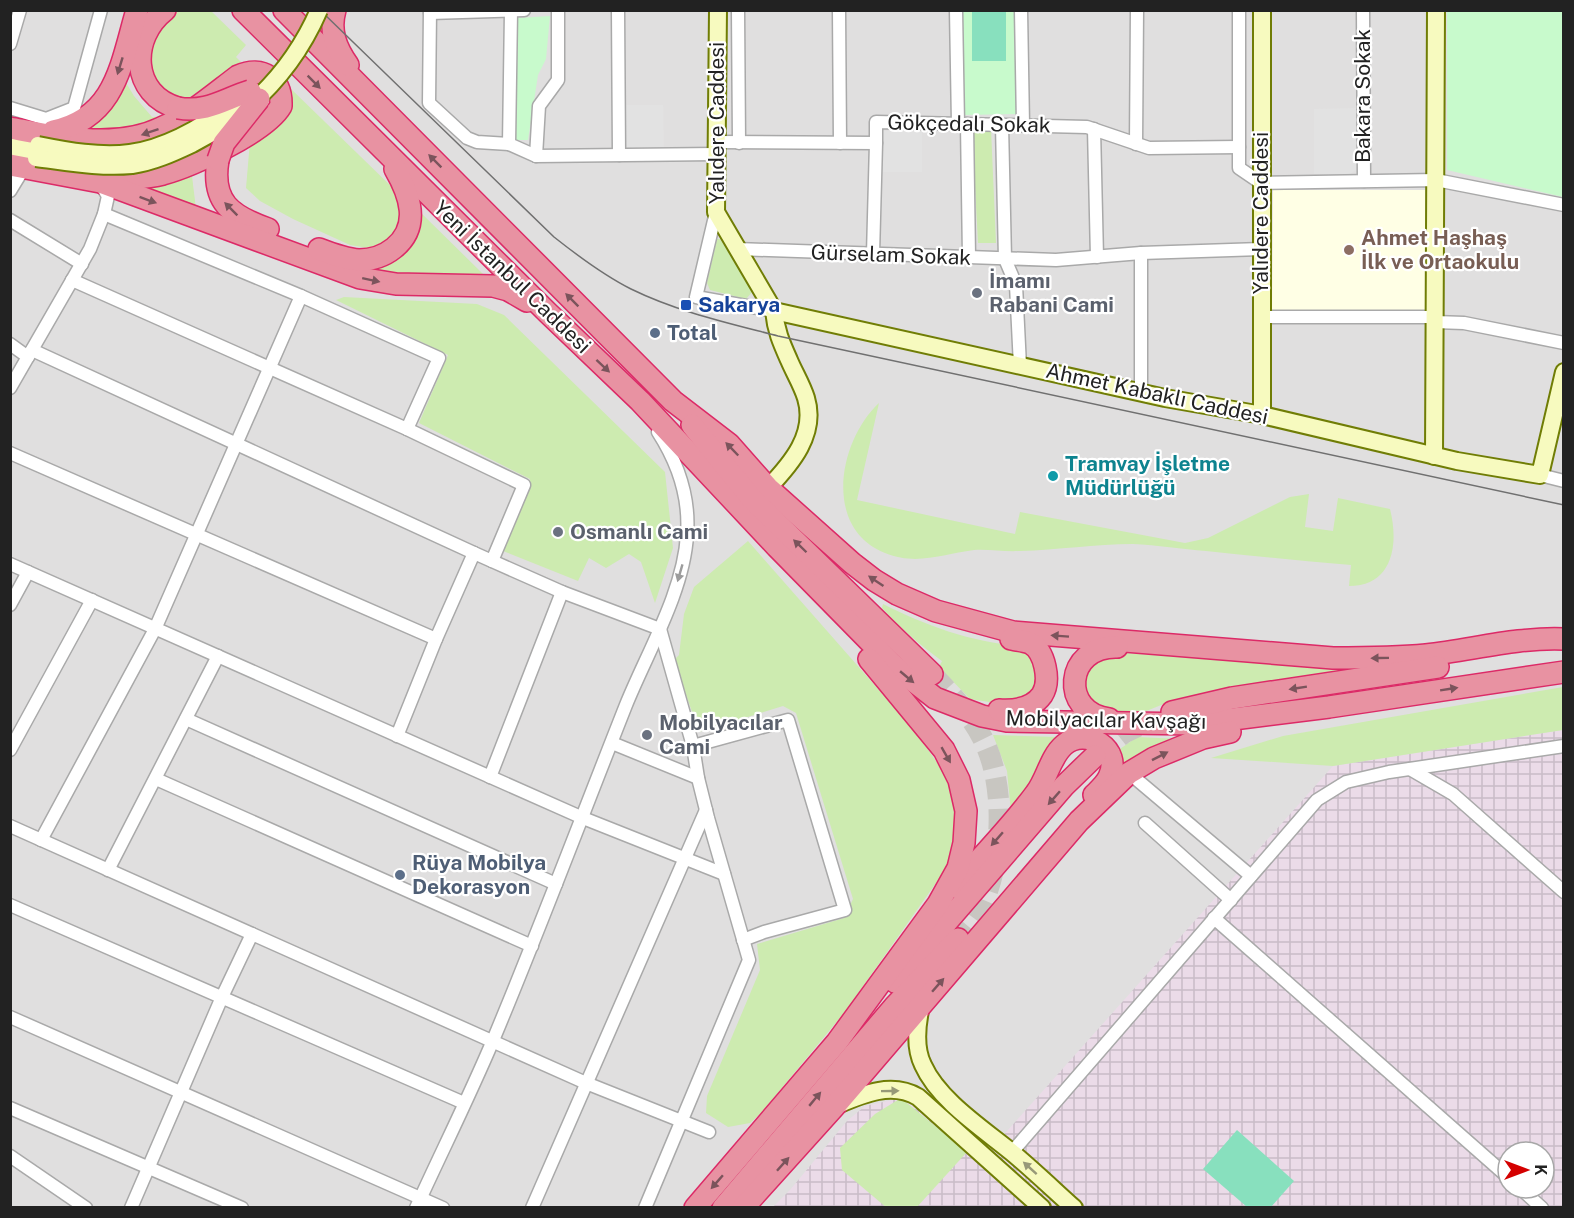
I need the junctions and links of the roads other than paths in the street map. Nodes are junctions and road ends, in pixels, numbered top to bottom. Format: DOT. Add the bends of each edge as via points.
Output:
graph roads {
  1 [pos="20,10"];
  2 [pos="101,10"];
  3 [pos="137,10"];
  4 [pos="165,10"];
  5 [pos="226,10"];
  6 [pos="243,10"];
  7 [pos="284,10"];
  8 [pos="307,10"];
  9 [pos="318,10"];
  10 [pos="334,10"];
  11 [pos="524,10"];
  12 [pos="558,10"];
  13 [pos="618,10"];
  14 [pos="717,10"];
  15 [pos="738,10"];
  16 [pos="839,10"];
  17 [pos="956,10"];
  18 [pos="1021,10"];
  19 [pos="1137,10"];
  20 [pos="1239,10"];
  21 [pos="1262,10"];
  22 [pos="1363,10"];
  23 [pos="1436,10"];
  24 [pos="488,11"];
  25 [pos="511,11"];
  26 [pos="430,12"];
  27 [pos="10,44"];
  28 [pos="279,46"];
  29 [pos="365,91"];
  30 [pos="255,95"];
  31 [pos="10,108"];
  32 [pos="962,124"];
  33 [pos="1002,125"];
  34 [pos="1023,125"];
  35 [pos="10,128"];
  36 [pos="1094,129"];
  37 [pos="10,139"];
  38 [pos="739,143"];
  39 [pos="840,143"];
  40 [pos="876,143"];
  41 [pos="508,144"];
  42 [pos="1136,144"];
  43 [pos="1239,147"];
  44 [pos="382,148"];
  45 [pos="716,148"];
  46 [pos="25,153"];
  47 [pos="619,155"];
  48 [pos="536,156"];
  49 [pos="1436,180"];
  50 [pos="1364,181"];
  51 [pos="100,182"];
  52 [pos="1261,183"];
  53 [pos="10,191"];
  54 [pos="1563,205"];
  55 [pos="716,212"];
  56 [pos="104,214"];
  57 [pos="10,220"];
  58 [pos="737,249"];
  59 [pos="1261,249"];
  60 [pos="1141,253"];
  61 [pos="873,254"];
  62 [pos="969,257"];
  63 [pos="1097,257"];
  64 [pos="1005,259"];
  65 [pos="82,264"];
  66 [pos="72,280"];
  67 [pos="302,296"];
  68 [pos="774,312"];
  69 [pos="548,313"];
  70 [pos="1262,317"];
  71 [pos="1435,319"];
  72 [pos="1563,343"];
  73 [pos="10,344"];
  74 [pos="30,353"];
  75 [pos="1020,366"];
  76 [pos="270,369"];
  77 [pos="1563,372"];
  78 [pos="10,388"];
  79 [pos="1141,393"];
  80 [pos="640,401"];
  81 [pos="673,401"];
  82 [pos="1262,416"];
  83 [pos="407,429"];
  84 [pos="237,443"];
  85 [pos="10,453"];
  86 [pos="1434,456"];
  87 [pos="1540,475"];
  88 [pos="1563,481"];
  89 [pos="768,488"];
  90 [pos="198,534"];
  91 [pos="777,547"];
  92 [pos="474,553"];
  93 [pos="492,561"];
  94 [pos="10,564"];
  95 [pos="28,572"];
  96 [pos="562,592"];
  97 [pos="92,600"];
  98 [pos="10,605"];
  99 [pos="961,619"];
  100 [pos="155,628"];
  101 [pos="660,629"];
  102 [pos="436,639"];
  103 [pos="1563,639"];
  104 [pos="1177,644"];
  105 [pos="1563,648"];
  106 [pos="218,656"];
  107 [pos="1563,672"];
  108 [pos="932,674"];
  109 [pos="957,706"];
  110 [pos="1329,707"];
  111 [pos="1165,718"];
  112 [pos="186,719"];
  113 [pos="397,736"];
  114 [pos="612,744"];
  115 [pos="693,746"];
  116 [pos="1563,746"];
  117 [pos="10,750"];
  118 [pos="1095,756"];
  119 [pos="1410,769"];
  120 [pos="1129,773"];
  121 [pos="489,777"];
  122 [pos="698,778"];
  123 [pos="156,779"];
  124 [pos="706,810"];
  125 [pos="584,818"];
  126 [pos="1079,821"];
  127 [pos="1145,823"];
  128 [pos="10,826"];
  129 [pos="41,840"];
  130 [pos="684,858"];
  131 [pos="108,870"];
  132 [pos="724,874"];
  133 [pos="1251,876"];
  134 [pos="556,884"];
  135 [pos="1563,892"];
  136 [pos="1231,900"];
  137 [pos="10,905"];
  138 [pos="1214,918"];
  139 [pos="252,934"];
  140 [pos="912,938"];
  141 [pos="957,939"];
  142 [pos="743,940"];
  143 [pos="532,946"];
  144 [pos="222,997"];
  145 [pos="921,1005"];
  146 [pos="10,1017"];
  147 [pos="492,1041"];
  148 [pos="837,1042"];
  149 [pos="586,1083"];
  150 [pos="180,1092"];
  151 [pos="464,1103"];
  152 [pos="834,1107"];
  153 [pos="10,1108"];
  154 [pos="681,1120"];
  155 [pos="709,1132"];
  156 [pos="1012,1152"];
  157 [pos="10,1156"];
  158 [pos="148,1166"];
  159 [pos="1496,1167"];
  160 [pos="418,1202"];
  161 [pos="86,1208"];
  162 [pos="131,1208"];
  163 [pos="242,1208"];
  164 [pos="443,1208"];
  165 [pos="532,1208"];
  166 [pos="645,1208"];
  167 [pos="695,1208"];
  168 [pos="723,1208"];
  169 [pos="743,1208"];
  170 [pos="1042,1208"];
  171 [pos="1074,1208"];
  1 -- 27 [label="street"];
  2 -- 31 [label="street" via="74,108 46,119"];
  3 -- 46 [label="highway, one-way" via="116,79 103,103 86,120 50,132"];
  4 -- 30 [label="highway, bridge" via="147,30 141,45 143,77 152,92 178,108 197,109"];
  5 -- 28 [label="highway"];
  6 -- 28 [label="highway, Yeni İstanbul Caddesi"];
  7 -- 29 [label="highway, Yeni İstanbul Caddesi"];
  8 -- 30 [label="street"];
  9 -- 30 [label="street, bridge" via="295,55 276,81"];
  10 -- 29 [label="highway" via="332,22 338,51"];
  11 -- 25 [label="street"];
  12 -- 48 [label="street" via="558,80 540,106"];
  13 -- 47 [label="street"];
  14 -- 45 [label="street, Yalıdere Caddesi"];
  15 -- 38 [label="street"];
  16 -- 39 [label="street"];
  17 -- 32 [label="street"];
  18 -- 34 [label="street"];
  19 -- 42 [label="street"];
  20 -- 43 [label="street"];
  21 -- 52 [label="street, Yalıdere Caddesi"];
  22 -- 50 [label="street, Bakara Sokak"];
  23 -- 49 [label="street"];
  24 -- 25 [label="street"];
  24 -- 26 [label="street"];
  25 -- 41 [label="street"];
  26 -- 41 [label="street" via="429,103 467,138"];
  28 -- 44 [label="highway, Yeni İstanbul Caddesi, one-way"];
  81 -- 29 [label="highway, Yeni İstanbul Caddesi, one-way"];
  44 -- 30 [label="highway, one-way, bridge" via="406,190 411,221 404,238 381,256 359,260 339,256 240,218 220,196 218,160 224,143"];
  30 -- 46 [label="street, bridge" via="150,149 128,154"];
  32 -- 33 [label="street, Gökçedalı Sokak"];
  32 -- 40 [label="street, Gökçedalı Sokak" via="876,122"];
  32 -- 62 [label="street"];
  33 -- 34 [label="street, Gökçedalı Sokak"];
  33 -- 64 [label="street"];
  34 -- 36 [label="street, Gökçedalı Sokak"];
  35 -- 46 [label="highway"];
  36 -- 42 [label="street, Gökçedalı Sokak"];
  36 -- 63 [label="street"];
  37 -- 46 [label="street"];
  38 -- 39 [label="street, Gökçedalı Sokak"];
  38 -- 45 [label="street, Gökçedalı Sokak"];
  39 -- 40 [label="street, Gökçedalı Sokak"];
  40 -- 61 [label="street"];
  41 -- 48 [label="street"];
  42 -- 43 [label="street, Gökçedalı Sokak" via="1149,148"];
  43 -- 52 [label="street" via="1239,168"];
  44 -- 69 [label="highway, Yeni İstanbul Caddesi"];
  45 -- 47 [label="street, Gökçedalı Sokak"];
  45 -- 55 [label="street, Yalıdere Caddesi"];
  46 -- 51 [label="highway"];
  51 -- 46 [label="highway, one-way" via="162,174 212,155 271,120 281,106 279,90 264,73 248,72 174,122 135,137"];
  46 -- 53 [label="street"];
  47 -- 48 [label="street, Gökçedalı Sokak"];
  49 -- 50 [label="street"];
  49 -- 54 [label="street"];
  49 -- 71 [label="street"];
  50 -- 52 [label="street"];
  51 -- 56 [label="street" via="108,196"];
  51 -- 69 [label="highway, one-way" via="360,278 396,284 493,285"];
  52 -- 59 [label="street, Yalıdere Caddesi"];
  55 -- 58 [label="street, Yalıdere Caddesi"];
  55 -- 68 [label="street" via="696,297"];
  56 -- 65 [label="street"];
  56 -- 67 [label="street"];
  57 -- 65 [label="street"];
  58 -- 61 [label="street, Gürselam Sokak"];
  58 -- 68 [label="street, Yalıdere Caddesi"];
  59 -- 60 [label="street, Gürselam Sokak"];
  59 -- 70 [label="street, Yalıdere Caddesi"];
  60 -- 63 [label="street, Gürselam Sokak"];
  60 -- 79 [label="street"];
  61 -- 62 [label="street, Gürselam Sokak"];
  62 -- 64 [label="street, Gürselam Sokak"];
  63 -- 64 [label="street, Gürselam Sokak"];
  64 -- 75 [label="street" via="1016,285"];
  65 -- 66 [label="street"];
  66 -- 74 [label="street"];
  66 -- 76 [label="street"];
  67 -- 76 [label="street"];
  67 -- 83 [label="street" via="439,358"];
  68 -- 75 [label="street, Ahmet Kabaklı Caddesi"];
  68 -- 89 [label="street, Yalıdere Caddesi" via="776,330 806,397 808,414 800,449"];
  69 -- 80 [label="highway, Yeni İstanbul Caddesi, one-way"];
  70 -- 71 [label="street"];
  70 -- 82 [label="street, Yalıdere Caddesi"];
  71 -- 72 [label="street"];
  71 -- 86 [label="street"];
  73 -- 74 [label="street"];
  74 -- 78 [label="street"];
  74 -- 84 [label="street"];
  75 -- 79 [label="street, Ahmet Kabaklı Caddesi"];
  76 -- 83 [label="street"];
  76 -- 84 [label="street"];
  77 -- 87 [label="street"];
  79 -- 82 [label="street, Ahmet Kabaklı Caddesi"];
  80 -- 91 [label="highway, Yeni İstanbul Caddesi"];
  80 -- 101 [label="street, one-way" via="675,461 688,519 681,571"];
  89 -- 81 [label="highway, one-way" via="729,444"];
  108 -- 81 [label="highway, one-way" via="752,499"];
  82 -- 86 [label="street, Ahmet Kabaklı Caddesi"];
  83 -- 93 [label="street" via="524,484"];
  84 -- 90 [label="street"];
  84 -- 92 [label="street"];
  85 -- 90 [label="street"];
  86 -- 87 [label="street, Ahmet Kabaklı Caddesi"];
  87 -- 88 [label="street"];
  99 -- 89 [label="highway, one-way" via="897,594 874,580"];
  90 -- 100 [label="street"];
  90 -- 102 [label="street"];
  91 -- 109 [label="highway, Mobilyacılar Kavşağı, one-way" via="893,665 935,698"];
  91 -- 140 [label="highway, one-way" via="909,705 944,750 959,780 966,811 958,868 938,904"];
  92 -- 93 [label="street"];
  92 -- 102 [label="street"];
  93 -- 96 [label="street"];
  94 -- 95 [label="street"];
  95 -- 97 [label="street"];
  95 -- 98 [label="street"];
  96 -- 101 [label="street"];
  96 -- 121 [label="street"];
  97 -- 100 [label="street"];
  97 -- 117 [label="street"];
  104 -- 99 [label="highway, one-way" via="1013,632"];
  99 -- 109 [label="highway" via="987,634 1031,644 1042,657 1046,681 1043,694 1021,710"];
  100 -- 106 [label="street"];
  100 -- 129 [label="street"];
  101 -- 114 [label="street"];
  101 -- 115 [label="street"];
  102 -- 113 [label="street"];
  103 -- 104 [label="highway, one-way" via="1537,638 1384,658 1333,658"];
  104 -- 111 [label="highway" via="1106,647 1082,660 1075,675 1078,700 1089,713 1103,718"];
  105 -- 111 [label="highway, Mobilyacılar Kavşağı, one-way" via="1232,698"];
  106 -- 112 [label="street"];
  106 -- 113 [label="street"];
  110 -- 107 [label="highway, one-way"];
  109 -- 111 [label="highway, Mobilyacılar Kavşağı" via="1007,722"];
  110 -- 111 [label="highway, Mobilyacılar Kavşağı" via="1214,722"];
  120 -- 110 [label="highway, Mobilyacılar Kavşağı, one-way" via="1203,738 1297,718"];
  112 -- 123 [label="street"];
  112 -- 134 [label="street"];
  113 -- 121 [label="street"];
  114 -- 122 [label="street"];
  114 -- 125 [label="street"];
  115 -- 122 [label="street"];
  115 -- 142 [label="street" via="788,720 845,910"];
  116 -- 119 [label="street"];
  118 -- 148 [label="highway, Mobilyacılar Kavşağı, one-way" via="1064,786 870,1011"];
  119 -- 133 [label="street" via="1346,782 1317,800"];
  119 -- 135 [label="street" via="1453,794"];
  120 -- 126 [label="highway, Mobilyacılar Kavşağı"];
  120 -- 133 [label="street"];
  121 -- 125 [label="street"];
  122 -- 124 [label="street"];
  123 -- 131 [label="street"];
  123 -- 143 [label="street"];
  124 -- 130 [label="street"];
  124 -- 132 [label="street"];
  125 -- 130 [label="street"];
  125 -- 134 [label="street"];
  126 -- 140 [label="highway, one-way" via="1089,801 1109,777 1111,763 1109,752 1097,740 1086,737 1063,746 1037,792"];
  145 -- 126 [label="highway, Mobilyacılar Kavşağı, one-way"];
  127 -- 136 [label="street"];
  128 -- 129 [label="street"];
  129 -- 131 [label="street"];
  130 -- 132 [label="street"];
  130 -- 149 [label="street"];
  131 -- 139 [label="street"];
  132 -- 142 [label="street"];
  133 -- 136 [label="street"];
  134 -- 143 [label="street"];
  136 -- 138 [label="street"];
  137 -- 144 [label="street"];
  138 -- 156 [label="street"];
  138 -- 159 [label="street"];
  139 -- 144 [label="street"];
  139 -- 147 [label="street"];
  140 -- 148 [label="highway"];
  168 -- 141 [label="highway, one-way" via="878,1025"];
  142 -- 154 [label="street" via="749,960"];
  143 -- 147 [label="street"];
  144 -- 150 [label="street"];
  144 -- 151 [label="street"];
  145 -- 152 [label="highway, Mobilyacılar Kavşağı"];
  145 -- 156 [label="street" via="918,1047 934,1085"];
  146 -- 150 [label="street"];
  147 -- 149 [label="street"];
  147 -- 151 [label="street"];
  148 -- 167 [label="highway, one-way"];
  149 -- 154 [label="street"];
  149 -- 165 [label="street"];
  150 -- 158 [label="street"];
  150 -- 160 [label="street"];
  151 -- 160 [label="street"];
  169 -- 152 [label="highway, Mobilyacılar Kavşağı, one-way"];
  152 -- 170 [label="street, one-way" via="866,1093 909,1091"];
  153 -- 158 [label="street"];
  154 -- 155 [label="street"];
  154 -- 166 [label="street"];
  171 -- 156 [label="street, one-way"];
  157 -- 161 [label="street"];
  158 -- 162 [label="street"];
  158 -- 163 [label="street"];
  160 -- 164 [label="street"];
}
